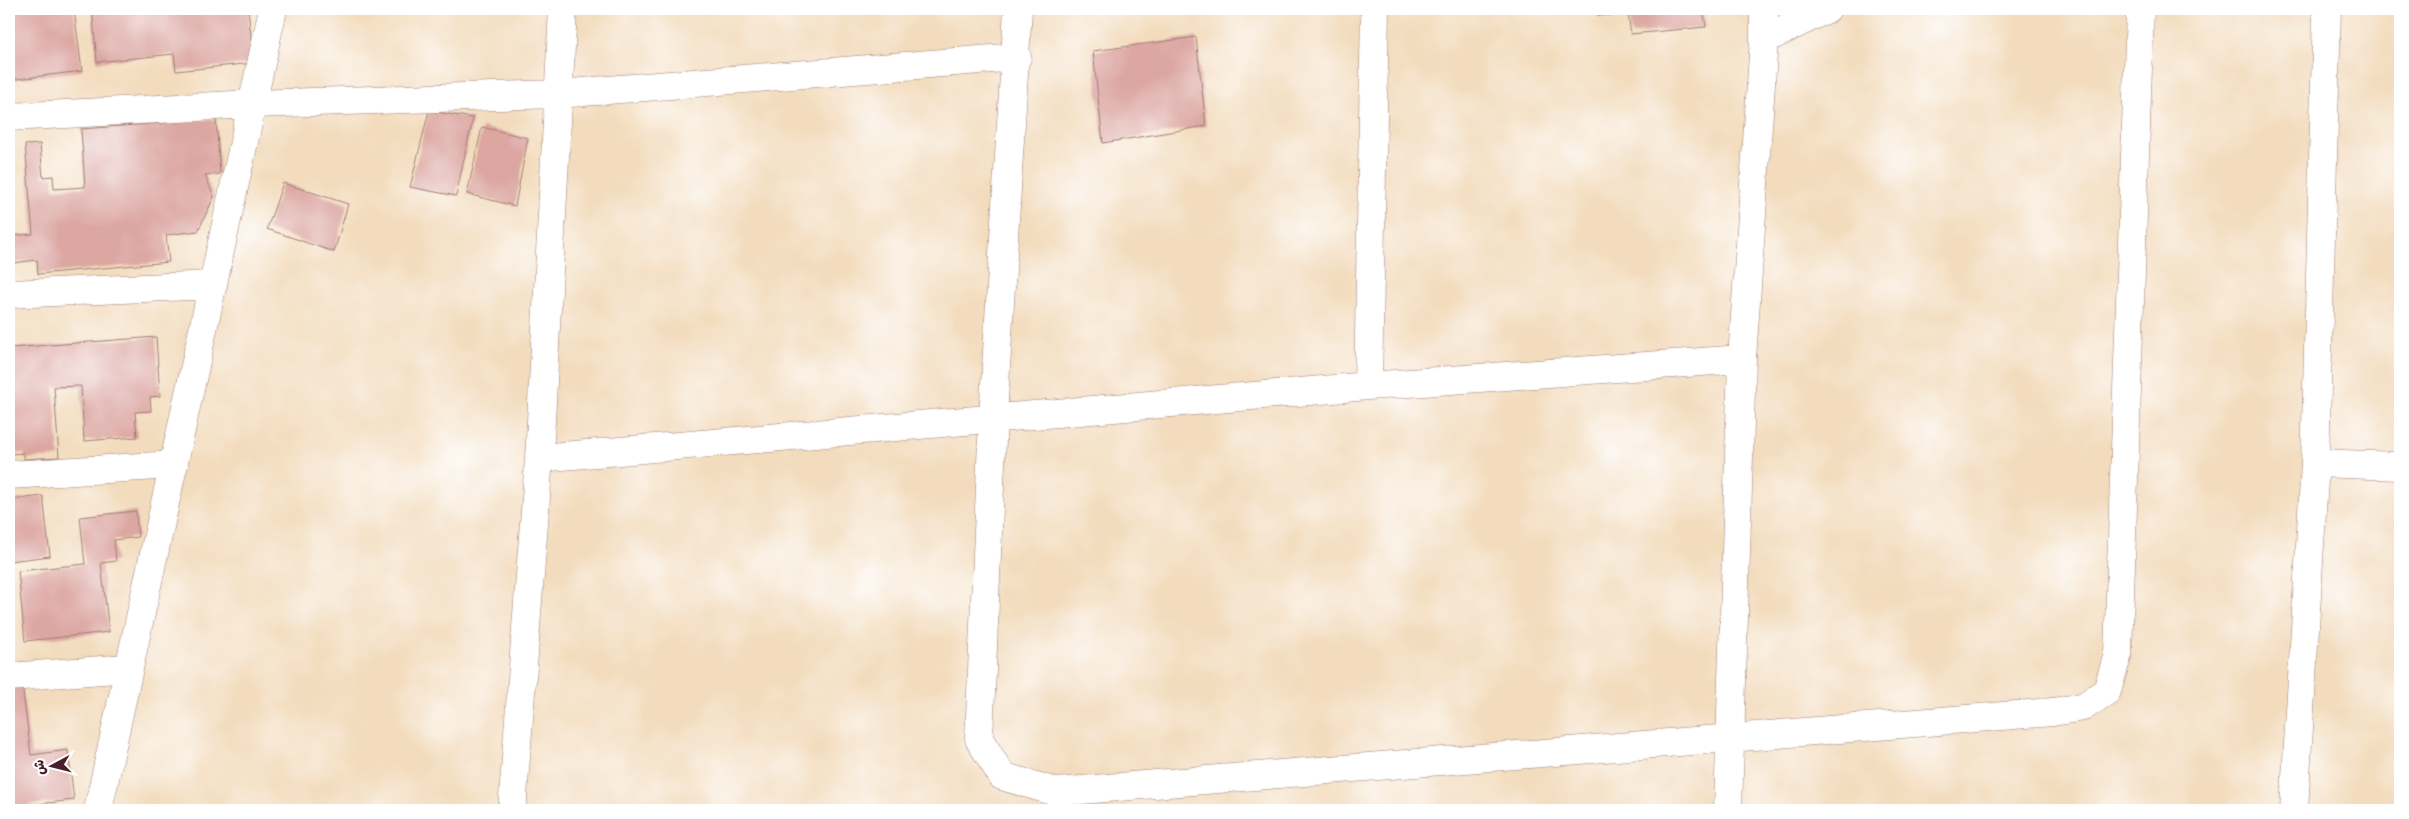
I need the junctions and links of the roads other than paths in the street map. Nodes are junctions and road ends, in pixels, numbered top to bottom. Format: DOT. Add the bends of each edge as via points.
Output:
graph roads {
  1 [pos="273,9"];
  2 [pos="563,9"];
  3 [pos="1018,9"];
  4 [pos="1375,9"];
  5 [pos="1764,9"];
  6 [pos="1827,9"];
  7 [pos="2140,9"];
  8 [pos="2327,9"];
  9 [pos="1764,40"];
  10 [pos="1017,56"];
  11 [pos="558,94"];
  12 [pos="253,104"];
  13 [pos="9,117"];
  14 [pos="213,284"];
  15 [pos="9,294"];
  16 [pos="1742,359"];
  17 [pos="1368,386"];
  18 [pos="993,417"];
  19 [pos="540,458"];
  20 [pos="2314,463"];
  21 [pos="174,465"];
  22 [pos="2400,466"];
  23 [pos="9,475"];
  24 [pos="129,668"];
  25 [pos="9,677"];
  26 [pos="1732,739"];
  27 [pos="98,810"];
  28 [pos="512,810"];
  29 [pos="1728,810"];
  30 [pos="2294,810"];
  1 -- 12 [label="street"];
  2 -- 11 [label="street"];
  3 -- 10 [label="street"];
  4 -- 17 [label="street"];
  5 -- 9 [label="street"];
  6 -- 9 [label="street"];
  7 -- 26 [label="street" via="2118,654 2107,691 2083,708 2053,712"];
  8 -- 20 [label="street"];
  9 -- 16 [label="street"];
  10 -- 11 [label="street"];
  10 -- 18 [label="street"];
  11 -- 12 [label="street"];
  11 -- 19 [label="street"];
  12 -- 13 [label="street"];
  12 -- 14 [label="street"];
  14 -- 15 [label="street"];
  14 -- 21 [label="street"];
  16 -- 17 [label="street"];
  16 -- 26 [label="street"];
  17 -- 18 [label="street"];
  18 -- 19 [label="street"];
  18 -- 26 [label="street" via="978,739 1002,776 1056,792"];
  19 -- 28 [label="street"];
  20 -- 22 [label="street"];
  20 -- 30 [label="street"];
  21 -- 23 [label="street"];
  21 -- 24 [label="street"];
  24 -- 25 [label="street"];
  24 -- 27 [label="street"];
  26 -- 29 [label="street"];
}
